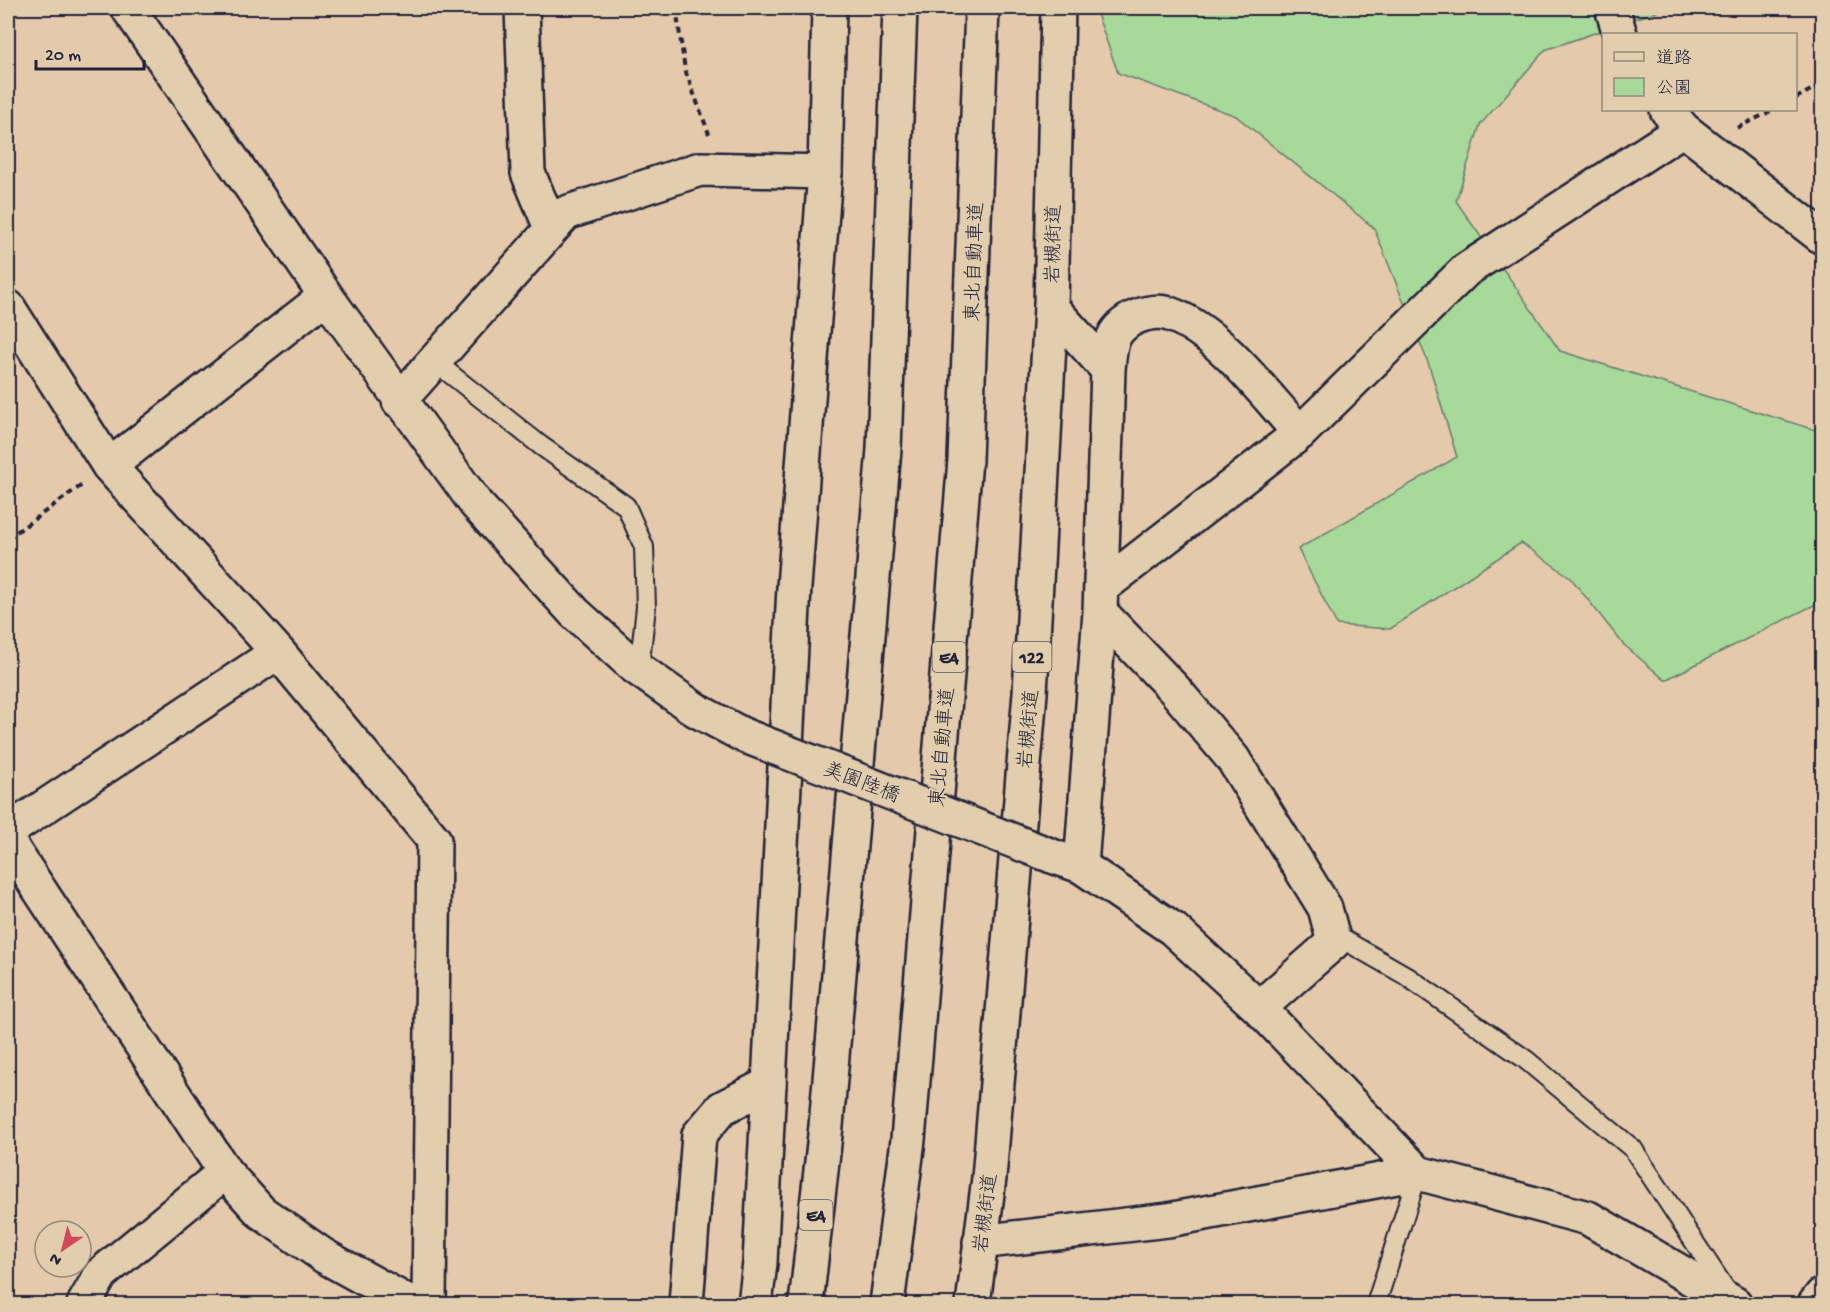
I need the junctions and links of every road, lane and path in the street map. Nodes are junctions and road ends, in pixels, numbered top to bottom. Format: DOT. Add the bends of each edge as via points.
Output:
graph roads {
  1 [pos="128,8"];
  2 [pos="522,8"];
  3 [pos="676,8"];
  4 [pos="829,8"];
  5 [pos="900,8"];
  6 [pos="982,8"];
  7 [pos="1058,8"];
  8 [pos="1612,8"];
  9 [pos="1620,33"];
  10 [pos="1822,84"];
  11 [pos="1797,97"];
  12 [pos="1675,119"];
  13 [pos="723,170"];
  14 [pos="825,172"];
  15 [pos="550,228"];
  16 [pos="1822,237"];
  17 [pos="326,296"];
  18 [pos="8,307"];
  19 [pos="1051,307"];
  20 [pos="434,361"];
  21 [pos="1108,370"];
  22 [pos="399,401"];
  23 [pos="1300,434"];
  24 [pos="109,466"];
  25 [pos="8,538"];
  26 [pos="1100,600"];
  27 [pos="278,652"];
  28 [pos="639,670"];
  29 [pos="8,831"];
  30 [pos="8,842"];
  31 [pos="1067,861"];
  32 [pos="1332,933"];
  33 [pos="1258,1008"];
  34 [pos="769,1084"];
  35 [pos="225,1172"];
  36 [pos="1418,1173"];
  37 [pos="980,1242"];
  38 [pos="1822,1295"];
  39 [pos="84,1305"];
  40 [pos="411,1305"];
  41 [pos="429,1305"];
  42 [pos="686,1305"];
  43 [pos="755,1305"];
  44 [pos="806,1305"];
  45 [pos="887,1305"];
  46 [pos="972,1305"];
  47 [pos="1376,1305"];
  48 [pos="1735,1305"];
  49 [pos="1815,1305"];
  1 -- 17 [label="main road, 美園陸橋"];
  2 -- 15 [label="main road" via="528,173"];
  3 -- 13 [label="path" via="685,70"];
  4 -- 14 [label="main road"];
  5 -- 44 [label="main road, E4" via="884,449 826,1126"];
  6 -- 45 [label="main road, 東北自動車道 / E4" via="965,460 908,1140"];
  7 -- 19 [label="main road, 岩槻街道 / 122"];
  8 -- 9 [label="main road"];
  10 -- 11 [label="path"];
  12 -- 16 [label="main road"];
  12 -- 23 [label="main road" via="1466,270"];
  13 -- 14 [label="main road"];
  13 -- 15 [label="main road" via="700,169 566,213"];
  14 -- 34 [label="main road" via="794,587"];
  15 -- 20 [label="main road"];
  17 -- 22 [label="main road, 美園陸橋"];
  17 -- 24 [label="main road"];
  18 -- 24 [label="main road"];
  19 -- 21 [label="main road"];
  19 -- 37 [label="main road, 岩槻街道 / 122" via="1030,693"];
  20 -- 22 [label="main road"];
  20 -- 28 [label="lane" via="540,445 626,506 644,547 646,607"];
  21 -- 23 [label="main road" via="1111,342 1122,323 1147,312 1171,314 1212,339"];
  21 -- 26 [label="main road"];
  22 -- 28 [label="main road, 美園陸橋" via="476,504 574,613"];
  23 -- 26 [label="main road"];
  24 -- 25 [label="path"];
  24 -- 27 [label="main road"];
  26 -- 31 [label="main road"];
  26 -- 32 [label="main road" via="1233,759 1325,908"];
  27 -- 29 [label="main road"];
  27 -- 41 [label="main road" via="434,840"];
  28 -- 31 [label="main road, 美園陸橋, bridge" via="696,710 743,735"];
  30 -- 35 [label="main road"];
  31 -- 33 [label="main road, 美園陸橋" via="1173,929"];
  32 -- 33 [label="main road" via="1334,942"];
  32 -- 48 [label="lane" via="1405,975 1525,1059 1633,1149"];
  33 -- 36 [label="main road, 美園陸橋"];
  34 -- 42 [label="main road" via="723,1108 699,1135"];
  34 -- 43 [label="main road"];
  35 -- 39 [label="main road" via="101,1275"];
  35 -- 40 [label="main road" via="270,1218 324,1256"];
  36 -- 37 [label="main road" via="1168,1220"];
  36 -- 47 [label="lane"];
  36 -- 48 [label="main road" via="1588,1218"];
  37 -- 46 [label="main road, 岩槻街道 / 122"];
  38 -- 49 [label="main road"];
}
